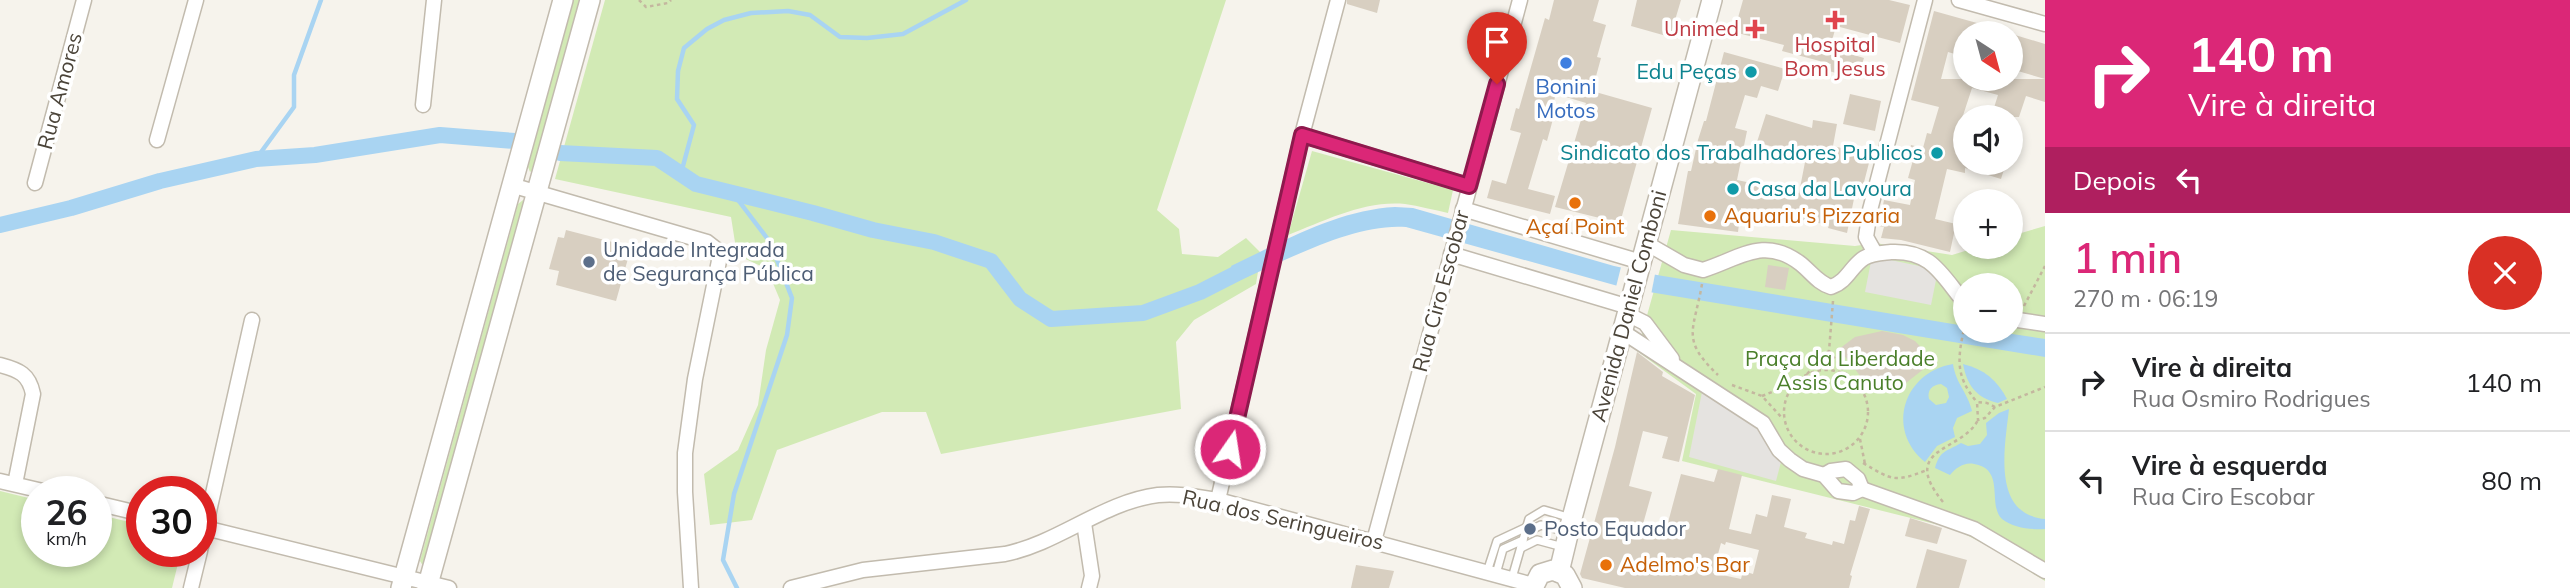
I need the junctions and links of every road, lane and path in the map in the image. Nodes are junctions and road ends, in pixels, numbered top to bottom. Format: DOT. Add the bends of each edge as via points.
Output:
graph roads {
  1 [pos="84,0"];
  2 [pos="196,0"];
  3 [pos="434,0"];
  4 [pos="563,0"];
  5 [pos="590,0"];
  6 [pos="639,0"];
  7 [pos="671,0"];
  8 [pos="1338,0"];
  9 [pos="1520,0"];
  10 [pos="1712,0"];
  11 [pos="1925,0"];
  12 [pos="1959,0"];
  13 [pos="2045,24"];
  14 [pos="423,105"];
  15 [pos="1302,135"];
  16 [pos="157,140"];
  17 [pos="35,183"];
  18 [pos="511,185"];
  19 [pos="1469,186"];
  20 [pos="537,192"];
  21 [pos="1462,214"];
  22 [pos="1646,243"];
  23 [pos="1453,249"];
  24 [pos="1875,253"];
  25 [pos="1640,266"];
  26 [pos="2045,266"];
  27 [pos="1702,282"];
  28 [pos="1953,288"];
  29 [pos="1834,302"];
  30 [pos="2023,307"];
  31 [pos="1628,311"];
  32 [pos="2023,317"];
  33 [pos="252,320"];
  34 [pos="2045,324"];
  35 [pos="1962,343"];
  36 [pos="1829,351"];
  37 [pos="0,365"];
  38 [pos="1807,374"];
  39 [pos="1847,376"];
  40 [pos="1721,378"];
  41 [pos="1727,382"];
  42 [pos="1796,382"];
  43 [pos="1864,382"];
  44 [pos="1858,385"];
  45 [pos="2045,387"];
  46 [pos="1762,396"];
  47 [pos="1977,402"];
  48 [pos="1995,407"];
  49 [pos="1978,420"];
  50 [pos="1784,421"];
  51 [pos="1860,438"];
  52 [pos="1927,470"];
  53 [pos="1824,475"];
  54 [pos="216,476"];
  55 [pos="7,483"];
  56 [pos="1862,489"];
  57 [pos="1218,500"];
  58 [pos="1944,503"];
  59 [pos="1084,523"];
  60 [pos="217,532"];
  61 [pos="1568,532"];
  62 [pos="1524,537"];
  63 [pos="1374,541"];
  64 [pos="196,567"];
  65 [pos="2045,571"];
  66 [pos="1559,572"];
  67 [pos="1492,573"];
  68 [pos="1512,578"];
  69 [pos="403,582"];
  70 [pos="428,585"];
  71 [pos="801,587"];
  72 [pos="1533,587"];
  73 [pos="191,588"];
  74 [pos="449,588"];
  75 [pos="691,588"];
  76 [pos="1089,588"];
  77 [pos="1572,588"];
  1 -- 17 [label="street, Rua Amores"];
  2 -- 16 [label="street"];
  3 -- 14 [label="street"];
  4 -- 18 [label="street"];
  5 -- 20 [label="street"];
  6 -- 7 [label="path" via="646,7"];
  8 -- 15 [label="street"];
  9 -- 19 [label="street, Rua Ciro Escobar"];
  10 -- 22 [label="street, Avenida Daniel Comboni"];
  11 -- 24 [label="street" via="1870,210 1866,237"];
  12 -- 13 [label="street"];
  15 -- 19 [label="street"];
  15 -- 57 [label="street"];
  18 -- 20 [label="street"];
  18 -- 69 [label="street"];
  19 -- 21 [label="street, Rua Ciro Escobar"];
  20 -- 70 [label="street"];
  20 -- 75 [label="street" via="707,242 720,256 685,453"];
  21 -- 23 [label="street, Rua Ciro Escobar"];
  21 -- 25 [label="street"];
  22 -- 24 [label="street" via="1684,265 1703,270 1760,250 1782,254 1831,287"];
  22 -- 25 [label="street, Avenida Daniel Comboni"];
  23 -- 31 [label="street"];
  23 -- 63 [label="street, Rua Ciro Escobar"];
  24 -- 28 [label="street" via="1918,255"];
  25 -- 31 [label="street, Avenida Daniel Comboni"];
  26 -- 30 [label="path"];
  27 -- 40 [label="path" via="1693,347"];
  29 -- 36 [label="path"];
  31 -- 53 [label="street" via="1678,368 1763,423 1790,460"];
  31 -- 61 [label="street, Avenida Daniel Comboni"];
  32 -- 34 [label="street"];
  33 -- 54 [label="street"];
  35 -- 47 [label="path" via="1961,377"];
  36 -- 38 [label="path"];
  36 -- 39 [label="path"];
  37 -- 55 [label="street" via="19,370 30,379 33,394"];
  38 -- 39 [label="path" via="1834,371"];
  38 -- 42 [label="path"];
  39 -- 44 [label="path"];
  41 -- 46 [label="path"];
  42 -- 46 [label="path"];
  42 -- 50 [label="path" via="1788,394"];
  43 -- 44 [label="path"];
  44 -- 51 [label="path" via="1868,411"];
  45 -- 48 [label="path"];
  46 -- 50 [label="path"];
  47 -- 48 [label="path"];
  47 -- 49 [label="path"];
  48 -- 49 [label="path"];
  49 -- 52 [label="path" via="1972,432 1943,447"];
  50 -- 51 [label="path" via="1797,444 1809,451 1836,453"];
  51 -- 52 [label="path" via="1864,464 1880,475 1904,478"];
  52 -- 58 [label="path" via="1928,481"];
  53 -- 56 [label="street" via="1838,491"];
  53 -- 56 [label="street" via="1846,470"];
  56 -- 65 [label="street" via="1973,529"];
  57 -- 59 [label="street, Rua dos Seringueiros" via="1156,495 1125,503"];
  57 -- 63 [label="street, Rua dos Seringueiros"];
  59 -- 71 [label="street, Rua dos Seringueiros" via="1027,550 863,570"];
  59 -- 76 [label="street" via="1092,576"];
  60 -- 69 [label="street"];
  61 -- 62 [label="lane" via="1537,540"];
  61 -- 62 [label="lane" via="1541,525"];
  61 -- 62 [label="lane" via="1544,510 1529,519"];
  61 -- 66 [label="street, Avenida Daniel Comboni"];
  62 -- 67 [label="lane" via="1503,549"];
  62 -- 67 [label="lane" via="1497,541"];
  62 -- 68 [label="lane"];
  63 -- 67 [label="street, Rua dos Seringueiros"];
  64 -- 73 [label="street"];
  66 -- 72 [label="street" via="1540,574"];
  66 -- 77 [label="street"];
  67 -- 68 [label="street, Rua dos Seringueiros"];
  68 -- 72 [label="street, Rua dos Seringueiros"];
  69 -- 70 [label="street"];
  70 -- 74 [label="street"];
}
